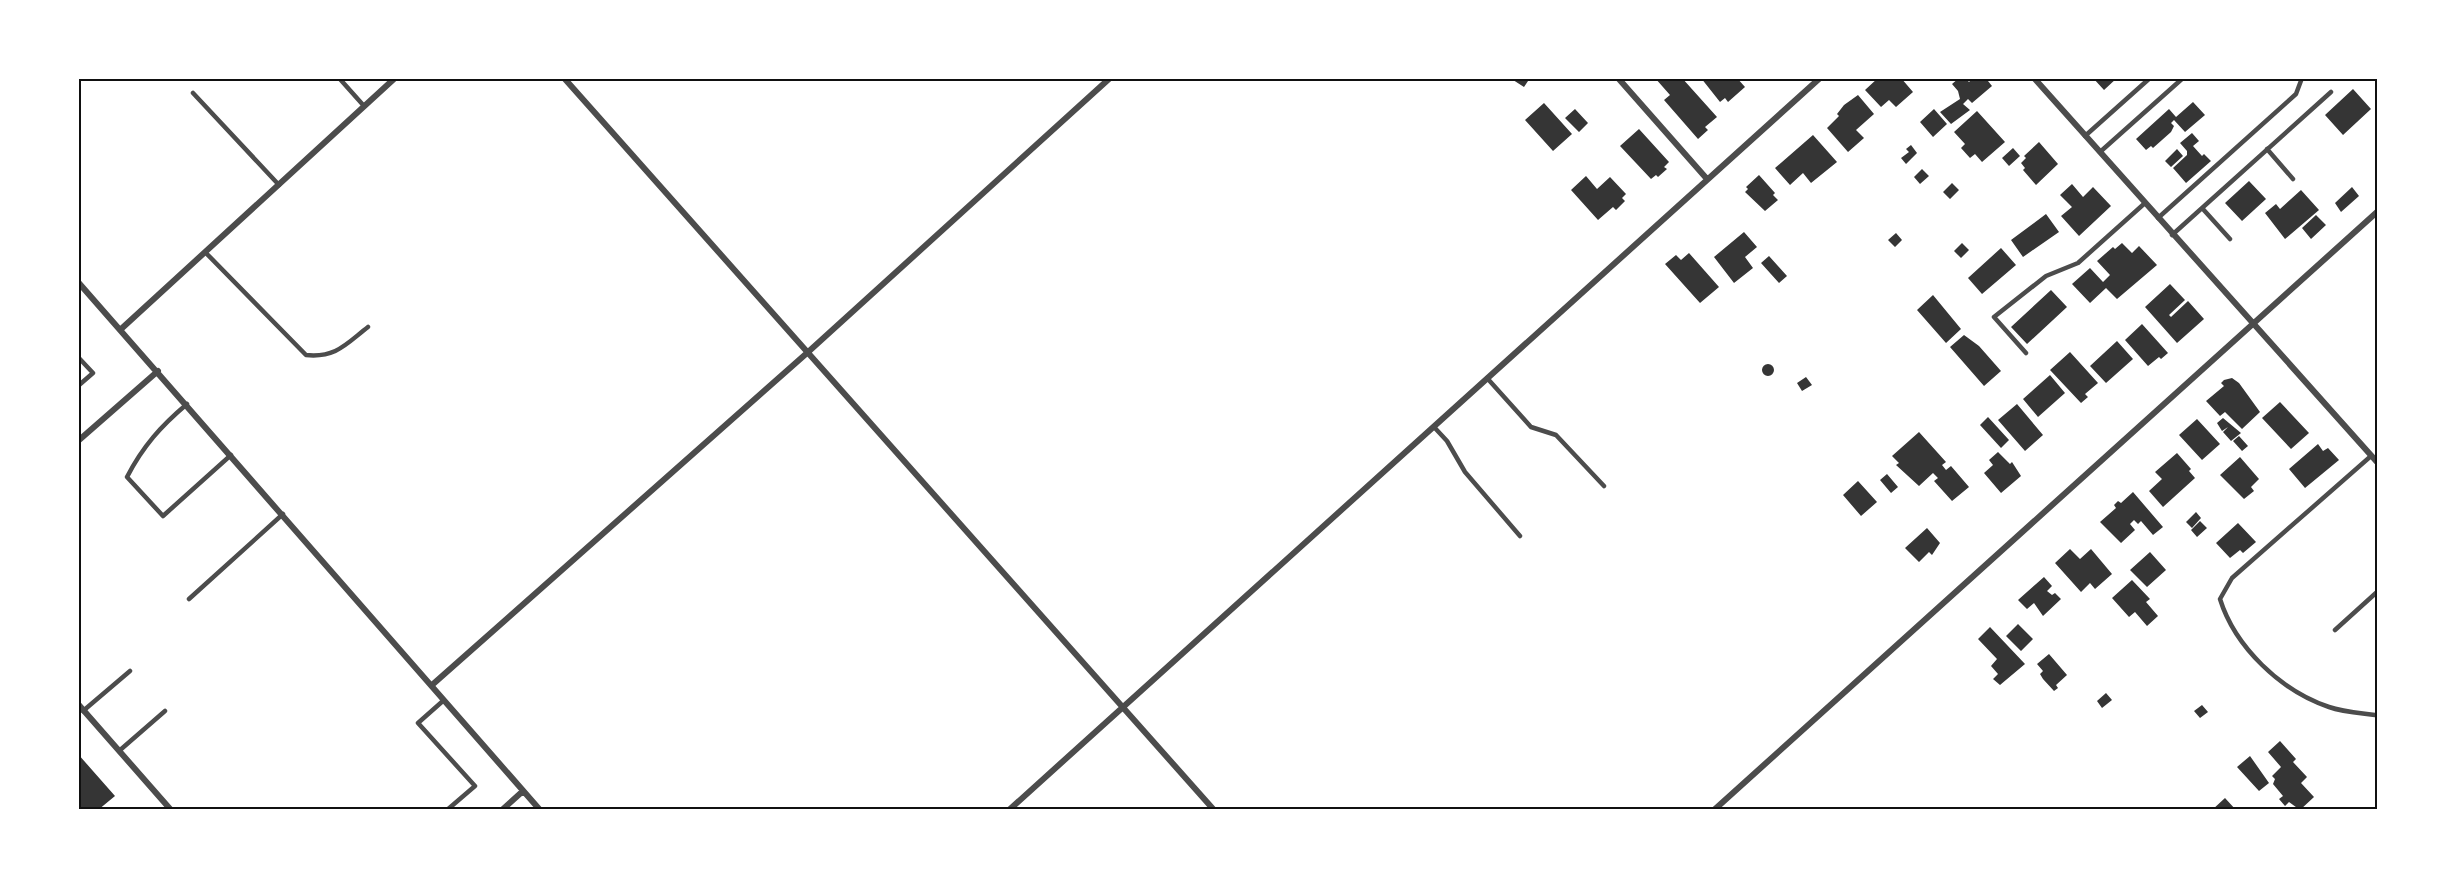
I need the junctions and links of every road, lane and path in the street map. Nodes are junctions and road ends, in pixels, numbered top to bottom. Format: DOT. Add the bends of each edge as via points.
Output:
graph roads {
  1 [pos="339,78"];
  2 [pos="395,78"];
  3 [pos="564,78"];
  4 [pos="1110,78"];
  5 [pos="1618,78"];
  6 [pos="1820,78"];
  7 [pos="2034,78"];
  8 [pos="2150,78"];
  9 [pos="2183,78"];
  10 [pos="2302,78"];
  11 [pos="2331,92"];
  12 [pos="194,93"];
  13 [pos="364,106"];
  14 [pos="2085,136"];
  15 [pos="2267,149"];
  16 [pos="2099,152"];
  17 [pos="1707,179"];
  18 [pos="2293,179"];
  19 [pos="279,185"];
  20 [pos="2145,203"];
  21 [pos="2202,208"];
  22 [pos="2377,212"];
  23 [pos="2158,218"];
  24 [pos="2172,235"];
  25 [pos="2230,239"];
  26 [pos="205,252"];
  27 [pos="78,282"];
  28 [pos="2252,325"];
  29 [pos="368,327"];
  30 [pos="120,330"];
  31 [pos="807,353"];
  32 [pos="2026,353"];
  33 [pos="78,357"];
  34 [pos="158,371"];
  35 [pos="1487,378"];
  36 [pos="78,386"];
  37 [pos="187,404"];
  38 [pos="1434,427"];
  39 [pos="78,441"];
  40 [pos="231,455"];
  41 [pos="2371,456"];
  42 [pos="2377,462"];
  43 [pos="1604,486"];
  44 [pos="283,514"];
  45 [pos="1520,536"];
  46 [pos="2377,592"];
  47 [pos="189,599"];
  48 [pos="2335,630"];
  49 [pos="130,671"];
  50 [pos="432,685"];
  51 [pos="444,699"];
  52 [pos="80,707"];
  53 [pos="1124,707"];
  54 [pos="165,711"];
  55 [pos="2375,715"];
  56 [pos="118,751"];
  57 [pos="523,791"];
  58 [pos="171,810"];
  59 [pos="447,810"];
  60 [pos="502,810"];
  61 [pos="540,810"];
  62 [pos="1009,810"];
  63 [pos="1214,810"];
  64 [pos="1714,810"];
  1 -- 13 [label="lane"];
  2 -- 13 [label="street"];
  3 -- 31 [label="street"];
  4 -- 31 [label="street"];
  5 -- 17 [label="street"];
  6 -- 17 [label="street"];
  7 -- 14 [label="street"];
  8 -- 14 [label="lane"];
  9 -- 16 [label="lane"];
  10 -- 23 [label="lane" via="2296,94"];
  11 -- 15 [label="lane"];
  12 -- 19 [label="lane"];
  13 -- 19 [label="street"];
  14 -- 16 [label="street"];
  15 -- 18 [label="lane"];
  15 -- 21 [label="lane"];
  16 -- 20 [label="street"];
  17 -- 35 [label="street"];
  19 -- 26 [label="street"];
  20 -- 23 [label="street"];
  20 -- 32 [label="lane" via="2078,263 2046,276 1994,317"];
  21 -- 24 [label="lane"];
  21 -- 25 [label="lane"];
  22 -- 28 [label="street"];
  23 -- 24 [label="street"];
  24 -- 28 [label="street"];
  26 -- 29 [label="lane" via="306,355 323,357 339,350"];
  26 -- 30 [label="street"];
  27 -- 30 [label="street"];
  28 -- 41 [label="street"];
  28 -- 64 [label="street"];
  30 -- 34 [label="street"];
  31 -- 50 [label="street"];
  31 -- 53 [label="street"];
  33 -- 36 [label="lane" via="93,374"];
  34 -- 37 [label="street"];
  34 -- 39 [label="street"];
  35 -- 38 [label="street"];
  35 -- 43 [label="lane" via="1532,428 1556,435"];
  37 -- 40 [label="street"];
  37 -- 40 [label="lane" via="156,431 128,477 163,516"];
  38 -- 45 [label="lane" via="1465,472"];
  38 -- 53 [label="street"];
  40 -- 44 [label="street"];
  41 -- 42 [label="street"];
  41 -- 55 [label="lane" via="2232,578 2220,599 2226,618 2268,671 2294,690 2329,707"];
  44 -- 47 [label="lane"];
  44 -- 50 [label="street"];
  46 -- 48 [label="lane"];
  49 -- 52 [label="lane"];
  50 -- 51 [label="street"];
  51 -- 57 [label="street"];
  51 -- 59 [label="lane" via="418,723 475,786"];
  52 -- 56 [label="street"];
  53 -- 62 [label="street"];
  53 -- 63 [label="street"];
  54 -- 56 [label="lane"];
  56 -- 58 [label="street"];
  57 -- 60 [label="street"];
  57 -- 61 [label="street"];
}
